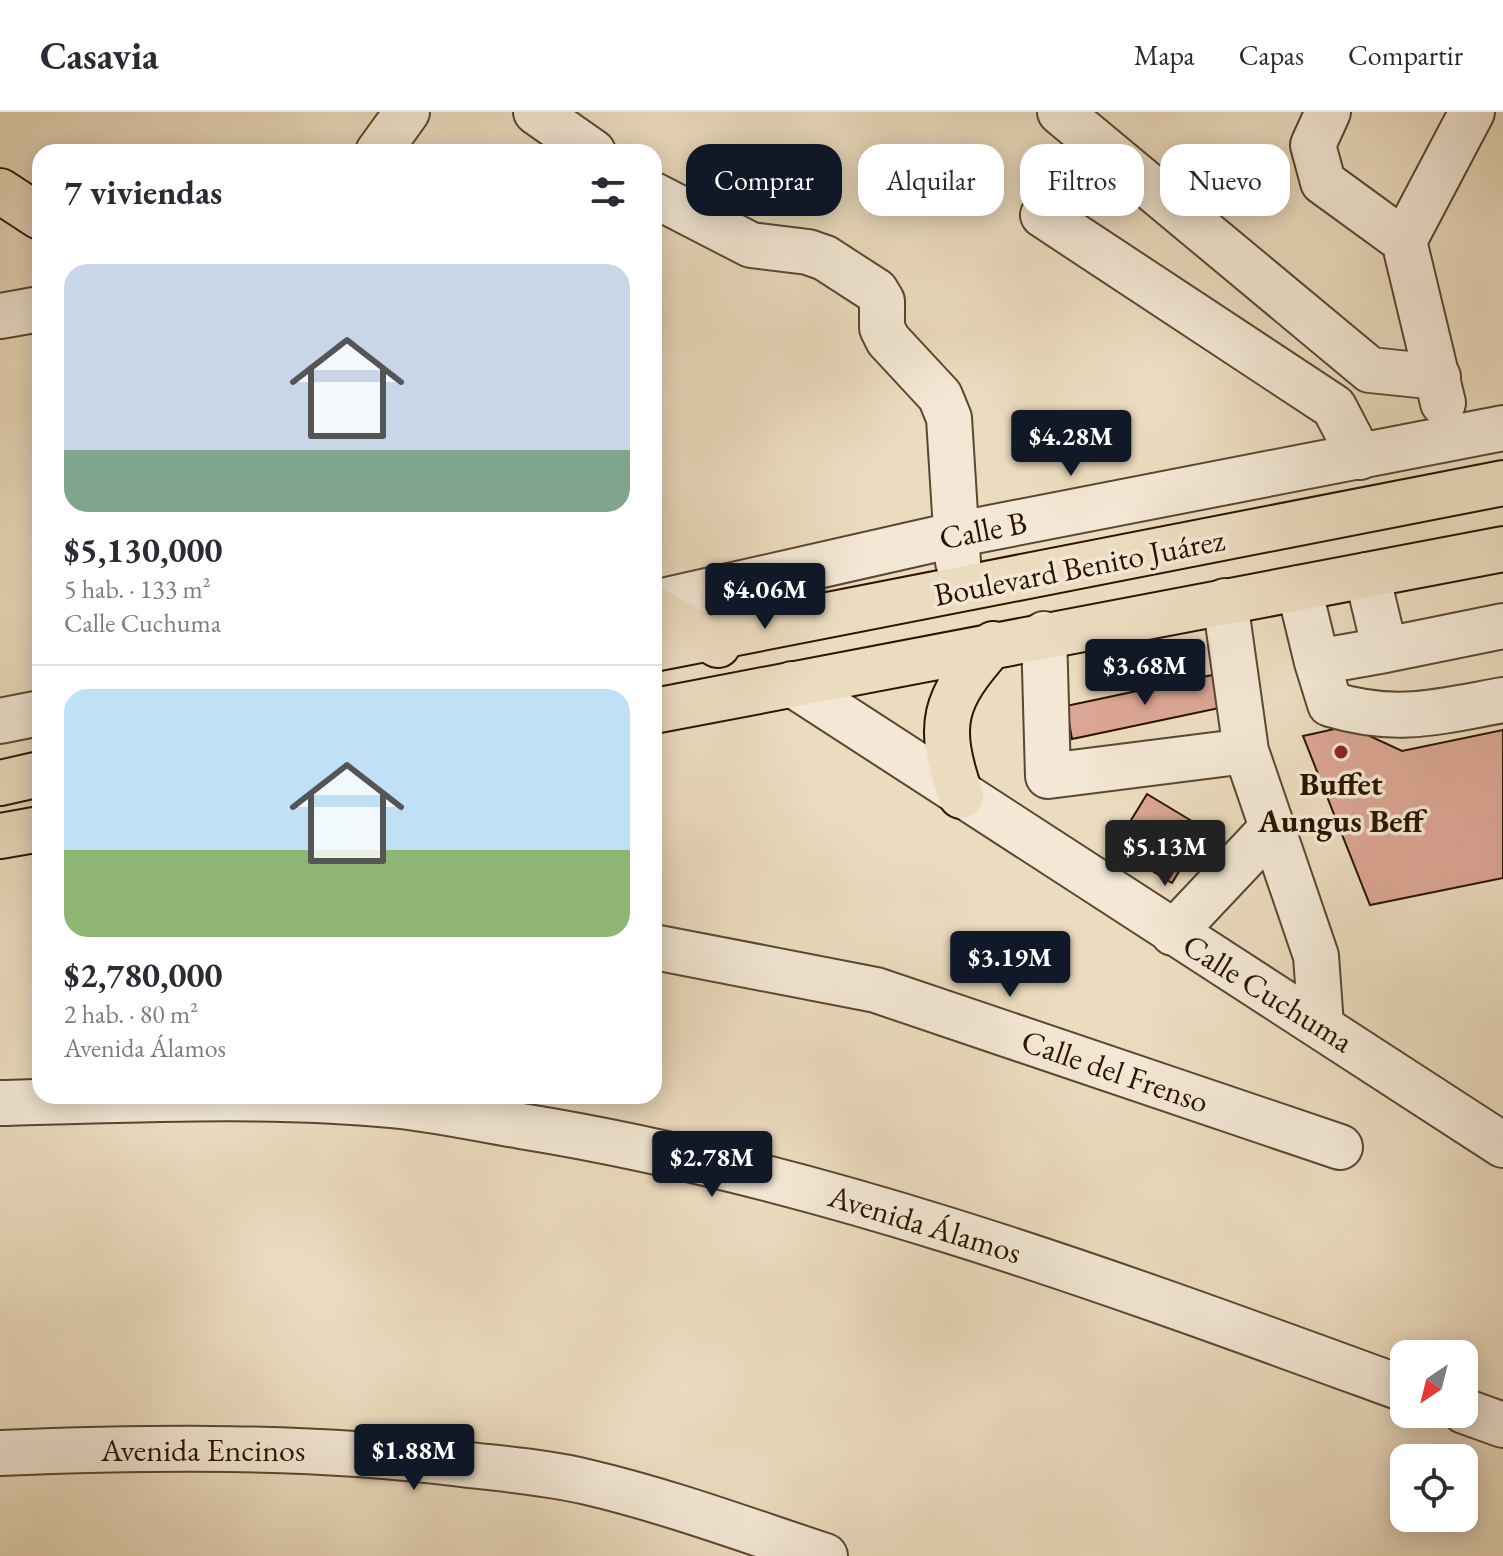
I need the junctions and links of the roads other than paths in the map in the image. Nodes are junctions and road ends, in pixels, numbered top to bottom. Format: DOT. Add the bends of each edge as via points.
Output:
graph roads {
  1 [pos="407,112"];
  2 [pos="536,112"];
  3 [pos="1060,112"];
  4 [pos="1328,112"];
  5 [pos="1472,112"];
  6 [pos="384,144"];
  7 [pos="582,144"];
  8 [pos="0,191"];
  9 [pos="662,199"];
  10 [pos="32,212"];
  11 [pos="1045,216"];
  12 [pos="1404,241"];
  13 [pos="32,310"];
  14 [pos="0,316"];
  15 [pos="1438,377"];
  16 [pos="1503,428"];
  17 [pos="1450,438"];
  18 [pos="1360,457"];
  19 [pos="1482,487"];
  20 [pos="954,535"];
  21 [pos="1503,549"];
  22 [pos="1367,575"];
  23 [pos="1299,588"];
  24 [pos="962,591"];
  25 [pos="1225,601"];
  26 [pos="662,604"];
  27 [pos="662,616"];
  28 [pos="1503,626"];
  29 [pos="1044,634"];
  30 [pos="685,643"];
  31 [pos="993,644"];
  32 [pos="1385,650"];
  33 [pos="1317,662"];
  34 [pos="662,679"];
  35 [pos="792,684"];
  36 [pos="1503,700"];
  37 [pos="662,709"];
  38 [pos="32,715"];
  39 [pos="0,721"];
  40 [pos="1246,751"];
  41 [pos="32,776"];
  42 [pos="1048,776"];
  43 [pos="0,783"];
  44 [pos="961,796"];
  45 [pos="1271,829"];
  46 [pos="32,830"];
  47 [pos="0,836"];
  48 [pos="1023,836"];
  49 [pos="1173,933"];
  50 [pos="662,949"];
  51 [pos="1321,1025"];
  52 [pos="32,1102"];
  53 [pos="0,1103"];
  54 [pos="364,1104"];
  55 [pos="1503,1145"];
  56 [pos="1340,1147"];
  57 [pos="1390,1384"];
  58 [pos="1478,1416"];
  59 [pos="1503,1425"];
  60 [pos="0,1453"];
  61 [pos="825,1556"];
  1 -- 6 [label="street"];
  2 -- 7 [label="street"];
  3 -- 15 [label="street" via="1370,370"];
  4 -- 12 [label="street" via="1313,145 1323,182"];
  5 -- 12 [label="street"];
  8 -- 10 [label="main road"];
  9 -- 20 [label="street" via="751,245 825,258 876,291 888,340 940,396 949,418"];
  11 -- 18 [label="street" via="1334,407"];
  12 -- 15 [label="street"];
  13 -- 14 [label="street"];
  15 -- 17 [label="street"];
  16 -- 17 [label="street, Calle B"];
  17 -- 18 [label="street, Calle B"];
  17 -- 19 [label="street"];
  18 -- 20 [label="street, Calle B"];
  19 -- 24 [label="main road, Boulevard Benito Juárez"];
  20 -- 24 [label="street"];
  20 -- 26 [label="street, Calle B"];
  21 -- 22 [label="main road, Boulevard Benito Juárez"];
  22 -- 23 [label="main road, Boulevard Benito Juárez"];
  22 -- 32 [label="street"];
  23 -- 25 [label="main road, Boulevard Benito Juárez"];
  23 -- 33 [label="street"];
  24 -- 30 [label="main road, Boulevard Benito Juárez"];
  25 -- 29 [label="main road, Boulevard Benito Juárez"];
  25 -- 40 [label="street"];
  27 -- 30 [label="main road"];
  28 -- 32 [label="street"];
  29 -- 31 [label="main road, Boulevard Benito Juárez"];
  29 -- 42 [label="street"];
  30 -- 34 [label="main road" via="690,663 679,674"];
  30 -- 35 [label="main road"];
  31 -- 35 [label="main road, Boulevard Benito Juárez"];
  31 -- 44 [label="main road" via="962,679 946,718 946,754"];
  32 -- 33 [label="street"];
  33 -- 36 [label="street" via="1330,704 1368,715 1413,716"];
  35 -- 37 [label="main road, Boulevard Benito Juárez"];
  35 -- 44 [label="street, Calle Cuchuma"];
  38 -- 39 [label="street"];
  40 -- 42 [label="street"];
  40 -- 45 [label="street"];
  41 -- 43 [label="main road"];
  42 -- 48 [label="street" via="1045,799"];
  44 -- 48 [label="street, Calle Cuchuma"];
  45 -- 49 [label="street"];
  45 -- 51 [label="street" via="1316,956"];
  46 -- 47 [label="main road"];
  48 -- 49 [label="street, Calle Cuchuma"];
  49 -- 51 [label="street, Calle Cuchuma"];
  50 -- 56 [label="street, Calle del Frenso" via="876,990"];
  51 -- 55 [label="street, Calle Cuchuma"];
  52 -- 53 [label="street, Avenida Álamos"];
  54 -- 57 [label="street, Avenida Álamos" via="592,1137 782,1179 1009,1250"];
  58 -- 59 [label="street"];
  60 -- 61 [label="street, Avenida Encinos" via="286,1448 505,1469 638,1495"];
}
